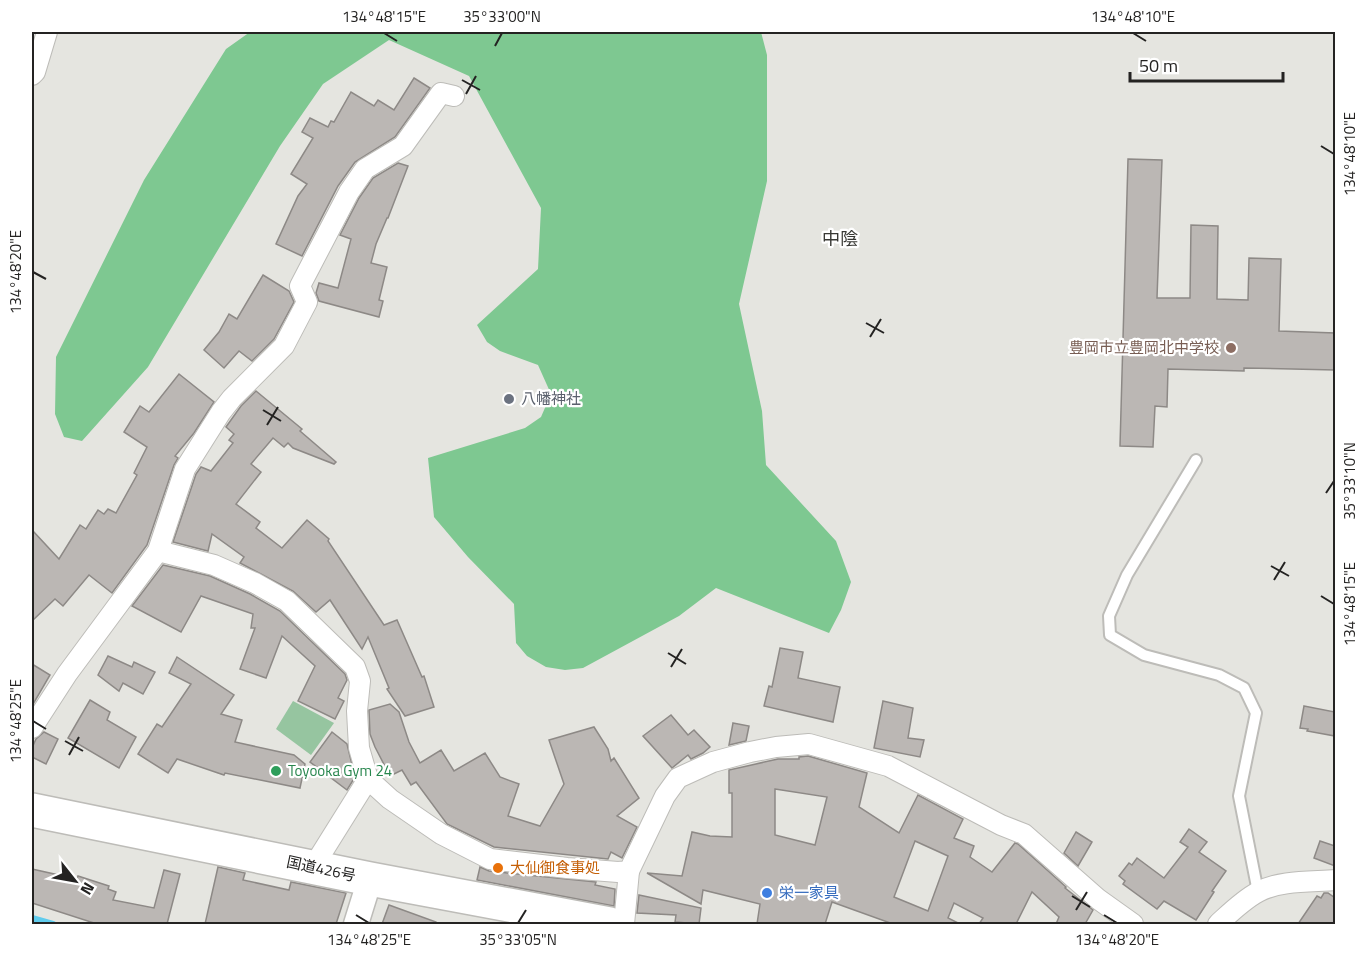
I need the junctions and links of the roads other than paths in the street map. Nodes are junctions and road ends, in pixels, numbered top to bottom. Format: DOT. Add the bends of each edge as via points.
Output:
graph roads {
  1 [pos="47,32"];
  2 [pos="32,75"];
  3 [pos="454,96"];
  4 [pos="1196,460"];
  5 [pos="158,551"];
  6 [pos="32,728"];
  7 [pos="368,779"];
  8 [pos="32,810"];
  9 [pos="312,867"];
  10 [pos="629,871"];
  11 [pos="370,879"];
  12 [pos="1335,880"];
  13 [pos="1258,892"];
  14 [pos="356,924"];
  15 [pos="610,924"];
  16 [pos="624,924"];
  17 [pos="1133,924"];
  18 [pos="1218,924"];
  1 -- 2 [label="street"];
  3 -- 5 [label="street" via="441,93 403,146 365,169 349,192 300,286 307,302 284,346 232,398 185,469"];
  4 -- 13 [label="lane" via="1127,575 1109,616 1110,635 1144,655 1218,675 1244,688 1256,713 1239,796"];
  5 -- 6 [label="street"];
  5 -- 7 [label="street" via="214,565 287,601 354,667 360,681 358,748"];
  7 -- 9 [label="street"];
  7 -- 10 [label="street" via="441,834 490,859"];
  8 -- 9 [label="highway, 国道426号"];
  9 -- 11 [label="highway, 国道426号"];
  10 -- 16 [label="street"];
  10 -- 17 [label="street" via="665,796 678,778 713,762 776,747 809,744 888,766 1024,834 1098,899"];
  11 -- 14 [label="street"];
  11 -- 15 [label="highway, 国道426号"];
  12 -- 13 [label="street"];
  13 -- 18 [label="street"];
}
